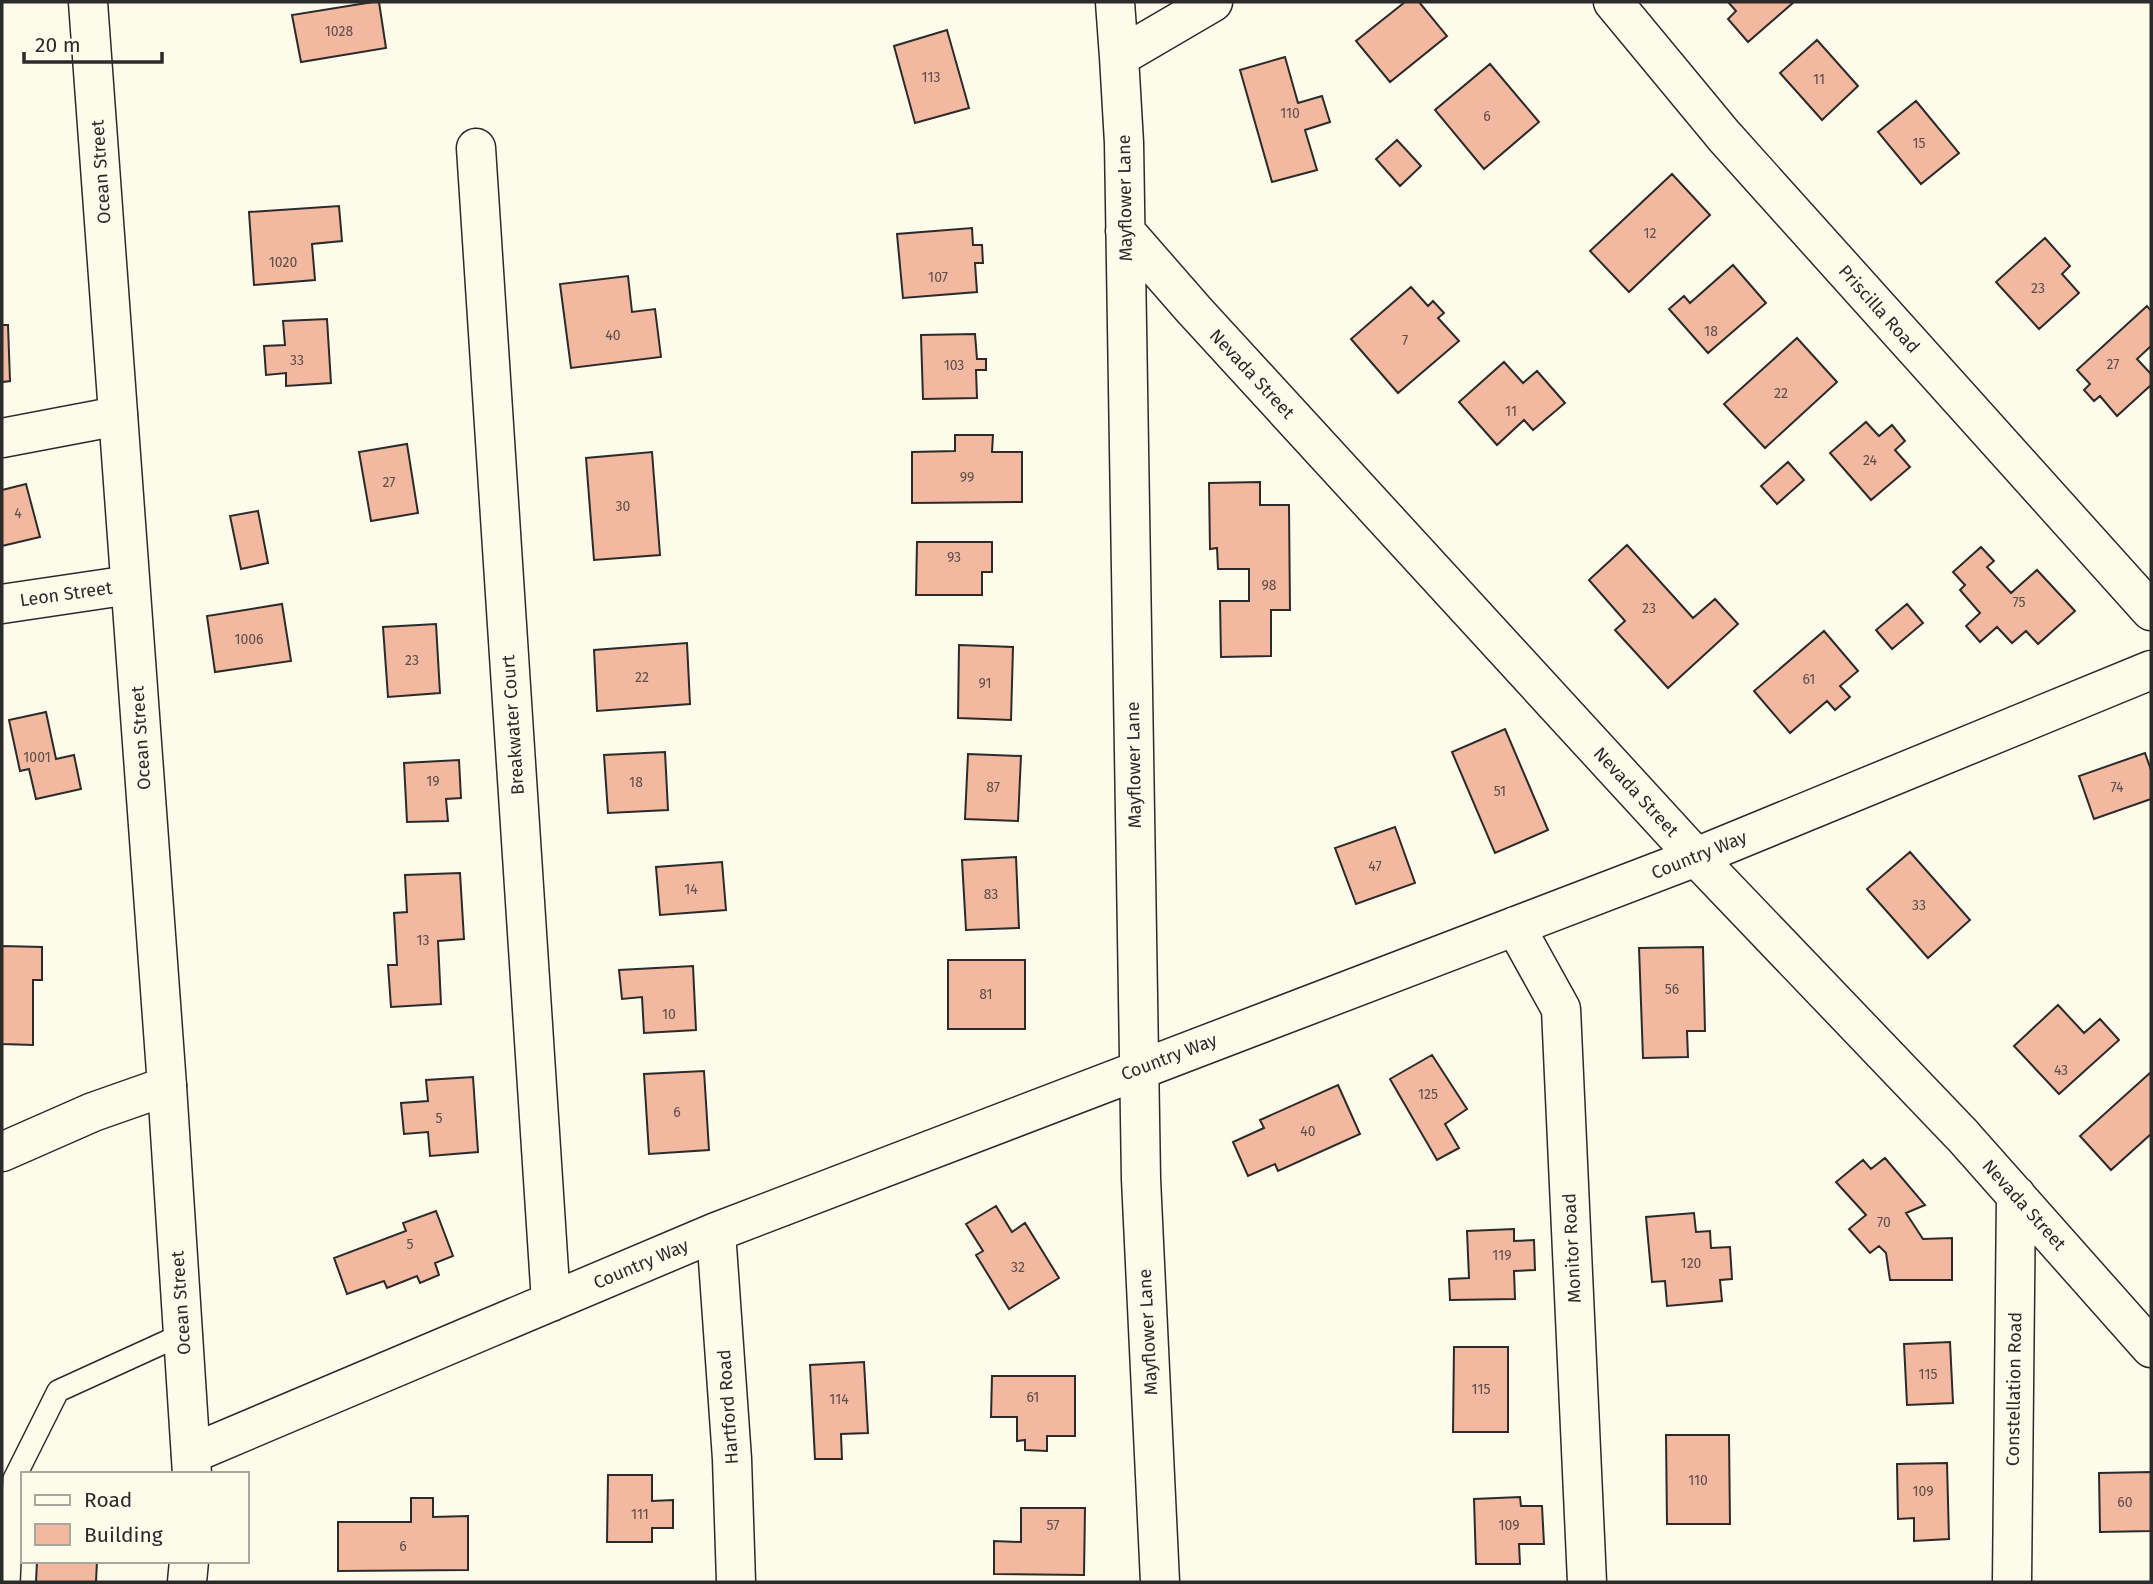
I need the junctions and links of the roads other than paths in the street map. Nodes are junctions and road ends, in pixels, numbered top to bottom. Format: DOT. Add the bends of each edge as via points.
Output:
graph roads {
  1 [pos="88,2"];
  2 [pos="1115,2"];
  3 [pos="1213,2"];
  4 [pos="1613,2"];
  5 [pos="1119,57"];
  6 [pos="476,148"];
  7 [pos="1125,231"];
  8 [pos="118,416"];
  9 [pos="2,438"];
  10 [pos="130,585"];
  11 [pos="2,604"];
  12 [pos="2151,611"];
  13 [pos="2151,670"];
  14 [pos="1696,857"];
  15 [pos="1515,926"];
  16 [pos="1140,1068"];
  17 [pos="167,1086"];
  18 [pos="2,1152"];
  19 [pos="2016,1195"];
  20 [pos="716,1232"];
  21 [pos="551,1302"];
  22 [pos="183,1334"];
  23 [pos="2151,1348"];
  24 [pos="191,1464"];
  25 [pos="189,1563"];
  26 [pos="9,1582"];
  27 [pos="187,1582"];
  28 [pos="736,1582"];
  29 [pos="1160,1582"];
  30 [pos="1587,1582"];
  31 [pos="2012,1582"];
  1 -- 8 [label="street, Ocean Street"];
  2 -- 5 [label="street, Mayflower Lane"];
  3 -- 5 [label="street"];
  4 -- 12 [label="street, Priscilla Road" via="1724,136"];
  5 -- 7 [label="street, Mayflower Lane"];
  6 -- 21 [label="street, Breakwater Court"];
  7 -- 14 [label="street, Nevada Street"];
  7 -- 16 [label="street, Mayflower Lane"];
  8 -- 9 [label="street"];
  8 -- 10 [label="street, Ocean Street"];
  10 -- 11 [label="street, Leon Street"];
  10 -- 17 [label="street, Ocean Street"];
  13 -- 14 [label="street, Country Way"];
  14 -- 15 [label="street, Country Way"];
  14 -- 19 [label="street, Nevada Street"];
  15 -- 16 [label="street, Country Way"];
  15 -- 30 [label="street, Monitor Road" via="1561,1009"];
  16 -- 20 [label="street, Country Way"];
  16 -- 29 [label="street, Mayflower Lane"];
  17 -- 18 [label="street"];
  17 -- 22 [label="street, Ocean Street"];
  19 -- 23 [label="street, Nevada Street"];
  19 -- 31 [label="street, Constellation Road"];
  20 -- 21 [label="street, Country Way"];
  20 -- 28 [label="street, Hartford Road"];
  21 -- 24 [label="street, Country Way"];
  22 -- 24 [label="street, Ocean Street"];
  22 -- 26 [label="lane" via="58,1391 14,1479"];
  25 -- 27 [label="street"];
}
